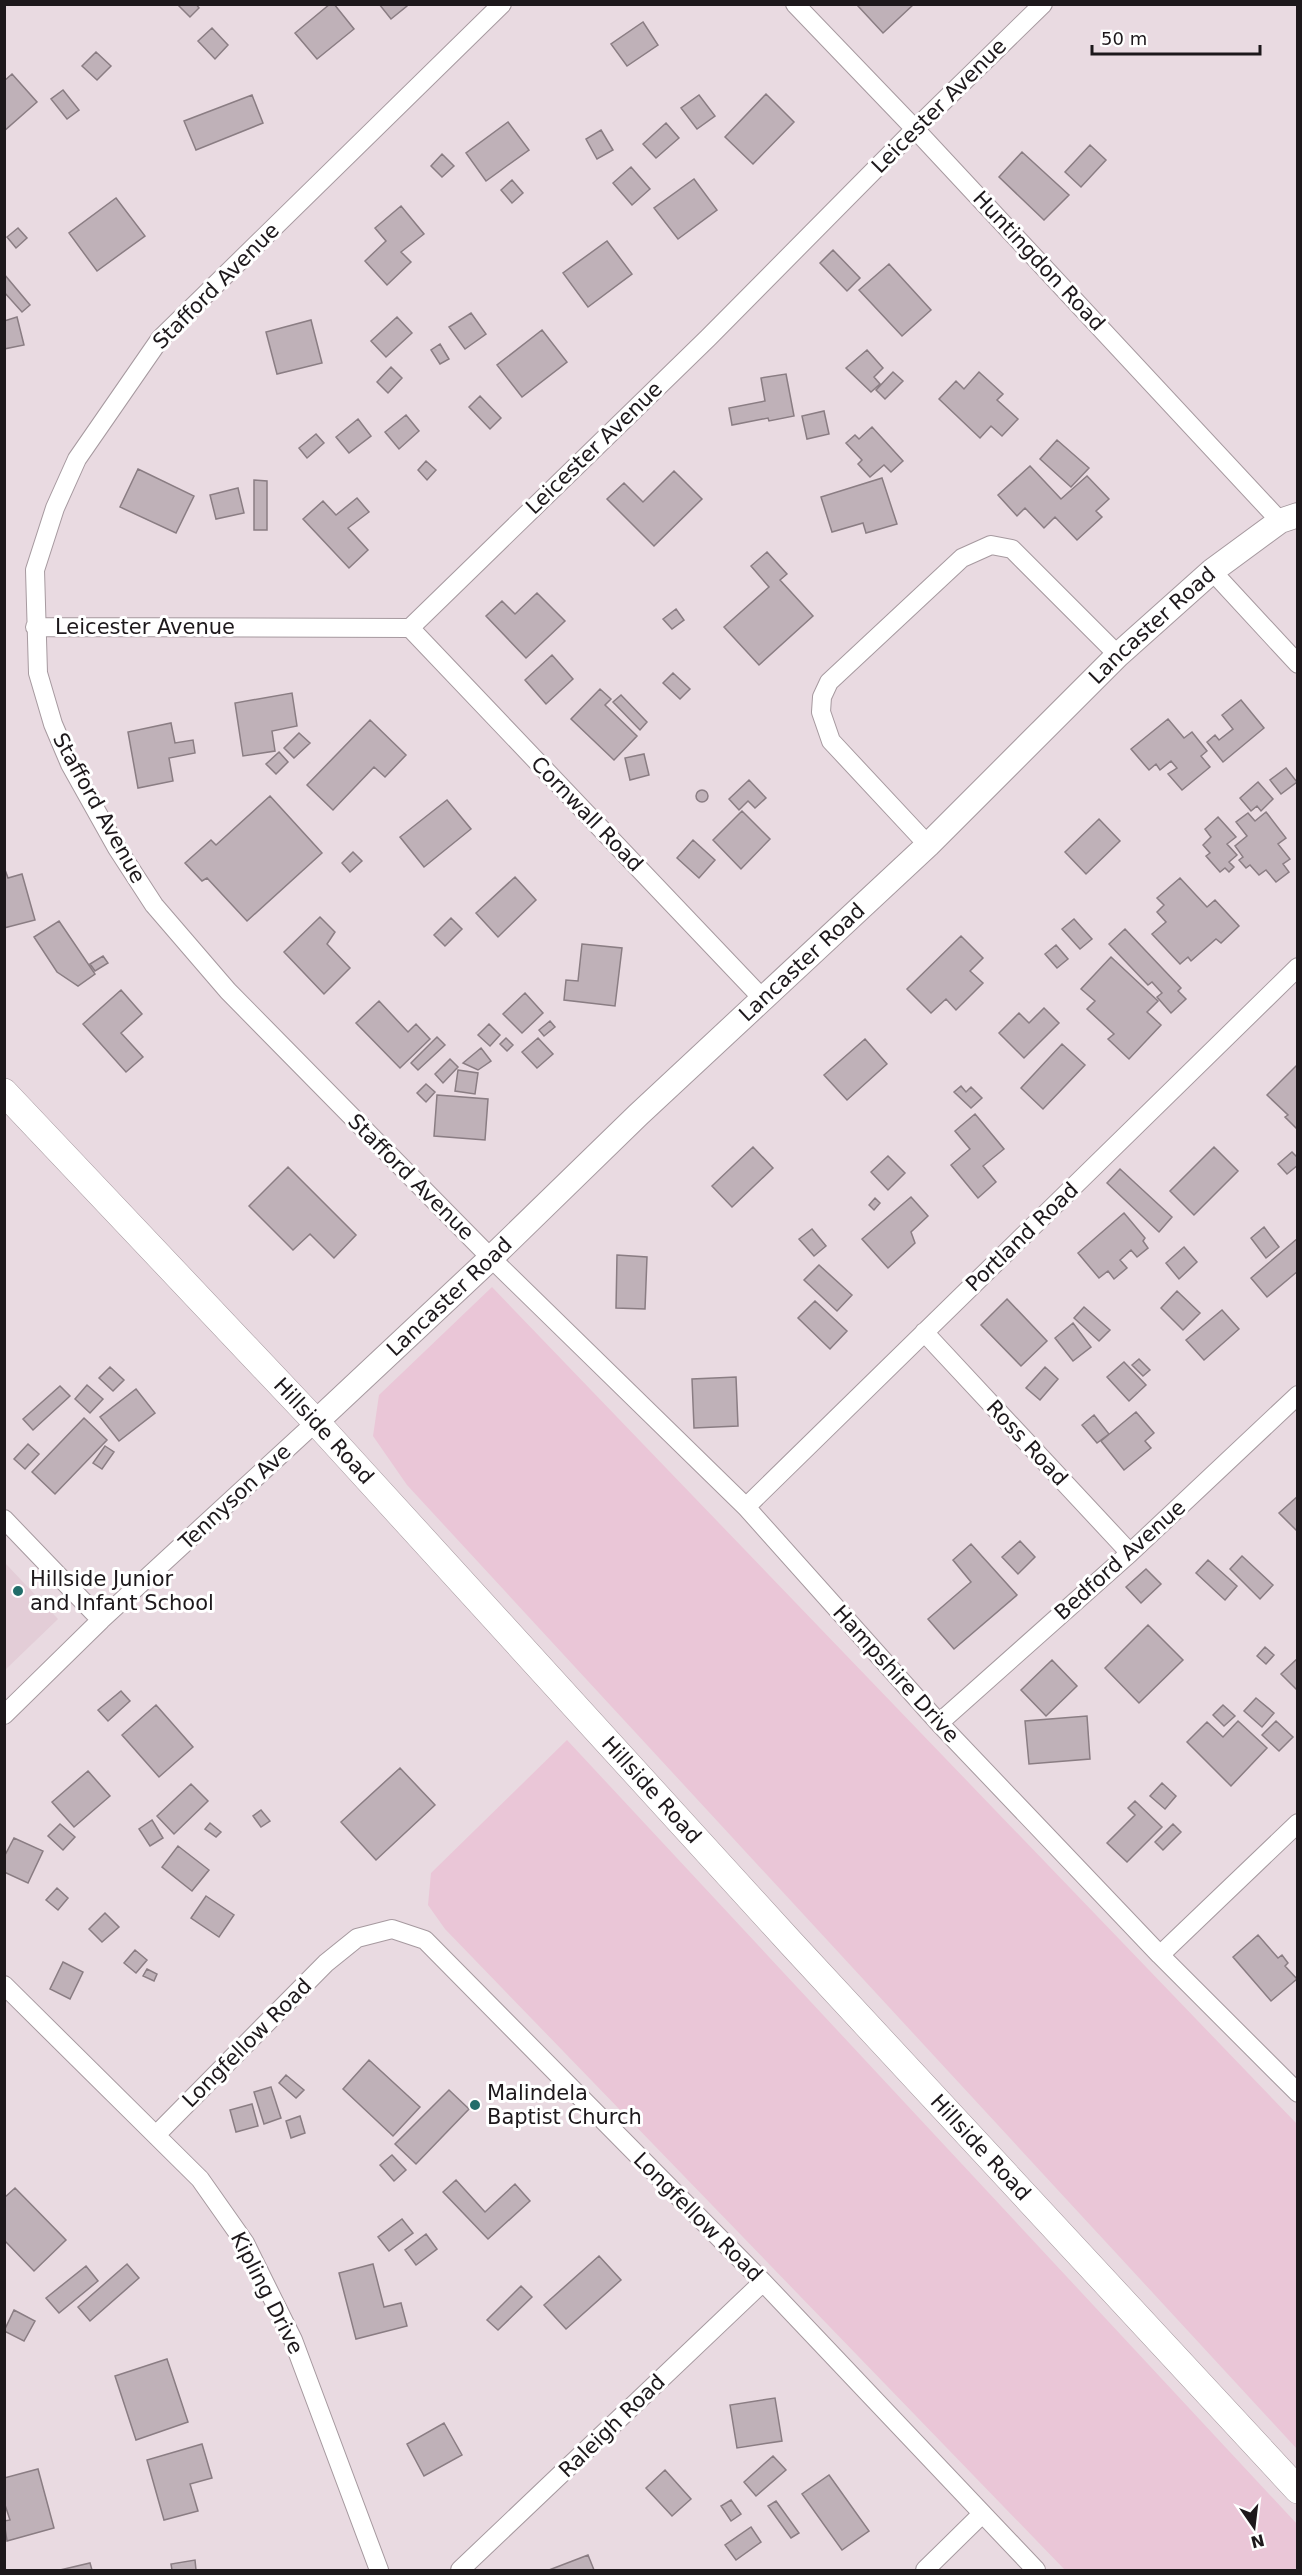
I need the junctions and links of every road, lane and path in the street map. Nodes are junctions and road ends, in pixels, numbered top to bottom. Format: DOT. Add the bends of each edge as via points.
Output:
graph roads {
  1 [pos="502,4"];
  2 [pos="795,4"];
  3 [pos="1043,4"];
  4 [pos="915,129"];
  5 [pos="1289,518"];
  6 [pos="1212,571"];
  7 [pos="35,627"];
  8 [pos="410,627"];
  9 [pos="1118,655"];
  10 [pos="1298,664"];
  11 [pos="928,845"];
  12 [pos="1298,967"];
  13 [pos="764,1000"];
  14 [pos="4,1092"];
  15 [pos="491,1258"];
  16 [pos="924,1332"];
  17 [pos="1298,1395"];
  18 [pos="316,1422"];
  19 [pos="746,1507"];
  20 [pos="4,1519"];
  21 [pos="1130,1553"];
  22 [pos="101,1620"];
  23 [pos="4,1714"];
  24 [pos="939,1722"];
  25 [pos="1298,1823"];
  26 [pos="1160,1954"];
  27 [pos="4,1984"];
  28 [pos="1298,2092"];
  29 [pos="156,2135"];
  30 [pos="763,2282"];
  31 [pos="1298,2490"];
  32 [pos="981,2515"];
  33 [pos="379,2571"];
  34 [pos="460,2571"];
  35 [pos="925,2571"];
  36 [pos="1036,2571"];
  1 -- 7 [label="street, Stafford Avenue" via="160,339 77,459 35,570"];
  2 -- 4 [label="street, Huntingdon Road"];
  3 -- 4 [label="street, Leicester Avenue"];
  4 -- 5 [label="street, Huntingdon Road"];
  4 -- 8 [label="street, Leicester Avenue" via="708,338"];
  5 -- 6 [label="street, Lancaster Road"];
  6 -- 9 [label="street, Lancaster Road"];
  6 -- 10 [label="street"];
  7 -- 8 [label="street, Leicester Avenue"];
  7 -- 15 [label="street, Stafford Avenue" via="39,673 53,724 76,775 154,905 228,991"];
  8 -- 13 [label="street, Cornwall Road"];
  9 -- 11 [label="street, Lancaster Road"];
  9 -- 11 [label="street" via="1012,549 991,545 962,558 829,682 821,712 831,741"];
  11 -- 13 [label="street, Lancaster Road"];
  12 -- 16 [label="street, Portland Road"];
  13 -- 15 [label="street, Lancaster Road"];
  14 -- 18 [label="main road, Hillside Road"];
  15 -- 18 [label="street, Lancaster Road"];
  15 -- 19 [label="street, Hampshire Drive"];
  16 -- 19 [label="street, Portland Road"];
  16 -- 21 [label="street, Ross Road"];
  17 -- 21 [label="street, Bedford Avenue"];
  18 -- 22 [label="street, Tennyson Ave"];
  18 -- 31 [label="main road, Hillside Road" via="790,1942"];
  19 -- 24 [label="street, Hampshire Drive"];
  20 -- 22 [label="street"];
  21 -- 24 [label="street, Bedford Avenue"];
  22 -- 23 [label="street, Tennyson Ave"];
  24 -- 26 [label="street, Hampshire Drive"];
  25 -- 26 [label="street"];
  26 -- 28 [label="street, Hampshire Drive"];
  27 -- 29 [label="street, Kipling Drive"];
  29 -- 30 [label="street, Longfellow Road" via="326,1963 357,1938 392,1929 425,1940"];
  29 -- 33 [label="street, Kipling Drive" via="200,2179 245,2243 293,2340"];
  30 -- 32 [label="street, Longfellow Road"];
  30 -- 34 [label="street, Raleigh Road"];
  32 -- 35 [label="street"];
  32 -- 36 [label="street, Longfellow Road"];
}
